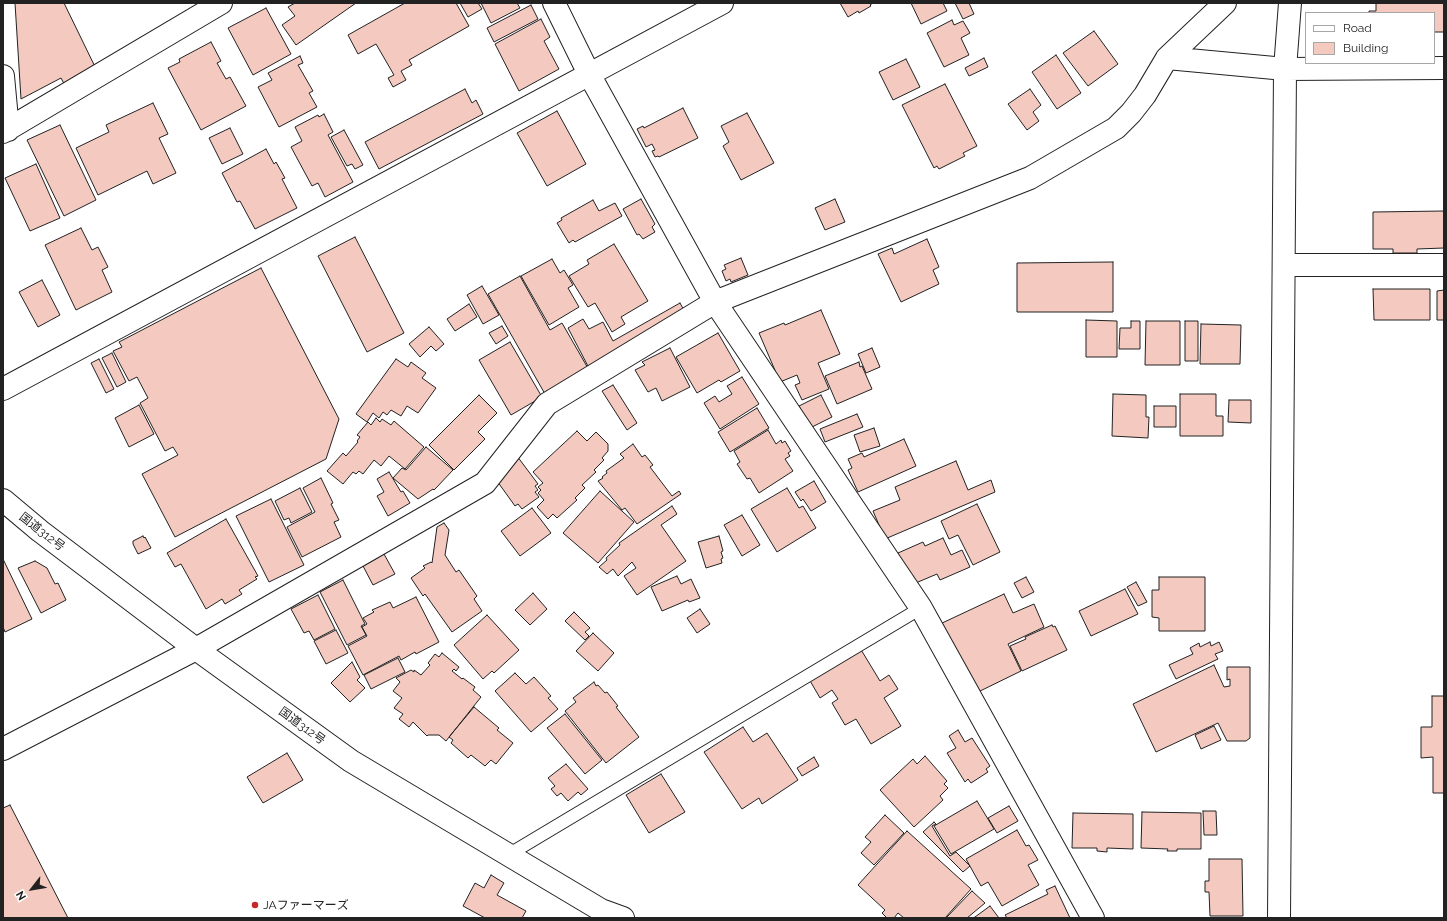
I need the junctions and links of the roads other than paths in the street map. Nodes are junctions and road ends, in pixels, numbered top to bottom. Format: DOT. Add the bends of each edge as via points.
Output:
graph roads {
  1 [pos="221,3"];
  2 [pos="554,3"];
  3 [pos="722,3"];
  4 [pos="1225,3"];
  5 [pos="1290,3"];
  6 [pos="1167,58"];
  7 [pos="1444,68"];
  8 [pos="1285,69"];
  9 [pos="589,74"];
  10 [pos="3,76"];
  11 [pos="5,131"];
  12 [pos="1284,265"];
  13 [pos="1444,265"];
  14 [pos="715,302"];
  15 [pos="3,389"];
  16 [pos="3,500"];
  17 [pos="921,608"];
  18 [pos="196,649"];
  19 [pos="3,749"];
  20 [pos="508,855"];
  21 [pos="616,917"];
  22 [pos="1093,918"];
  23 [pos="1279,918"];
  1 -- 11 [label="main road"];
  2 -- 9 [label="main road"];
  3 -- 9 [label="main road"];
  4 -- 6 [label="main road"];
  5 -- 8 [label="main road"];
  6 -- 8 [label="main road"];
  6 -- 14 [label="main road" via="1145,95 1116,128 1030,178"];
  7 -- 8 [label="main road"];
  8 -- 12 [label="main road"];
  9 -- 14 [label="main road"];
  9 -- 15 [label="main road"];
  10 -- 11 [label="main road"];
  12 -- 13 [label="main road"];
  12 -- 23 [label="main road"];
  14 -- 17 [label="main road"];
  14 -- 18 [label="main road" via="547,404 485,483"];
  16 -- 18 [label="main road, 国道312号" via="46,536"];
  17 -- 20 [label="lane"];
  17 -- 22 [label="main road"];
  18 -- 19 [label="main road"];
  18 -- 20 [label="main road, 国道312号" via="351,761"];
  20 -- 21 [label="main road, 国道312号"];
}
